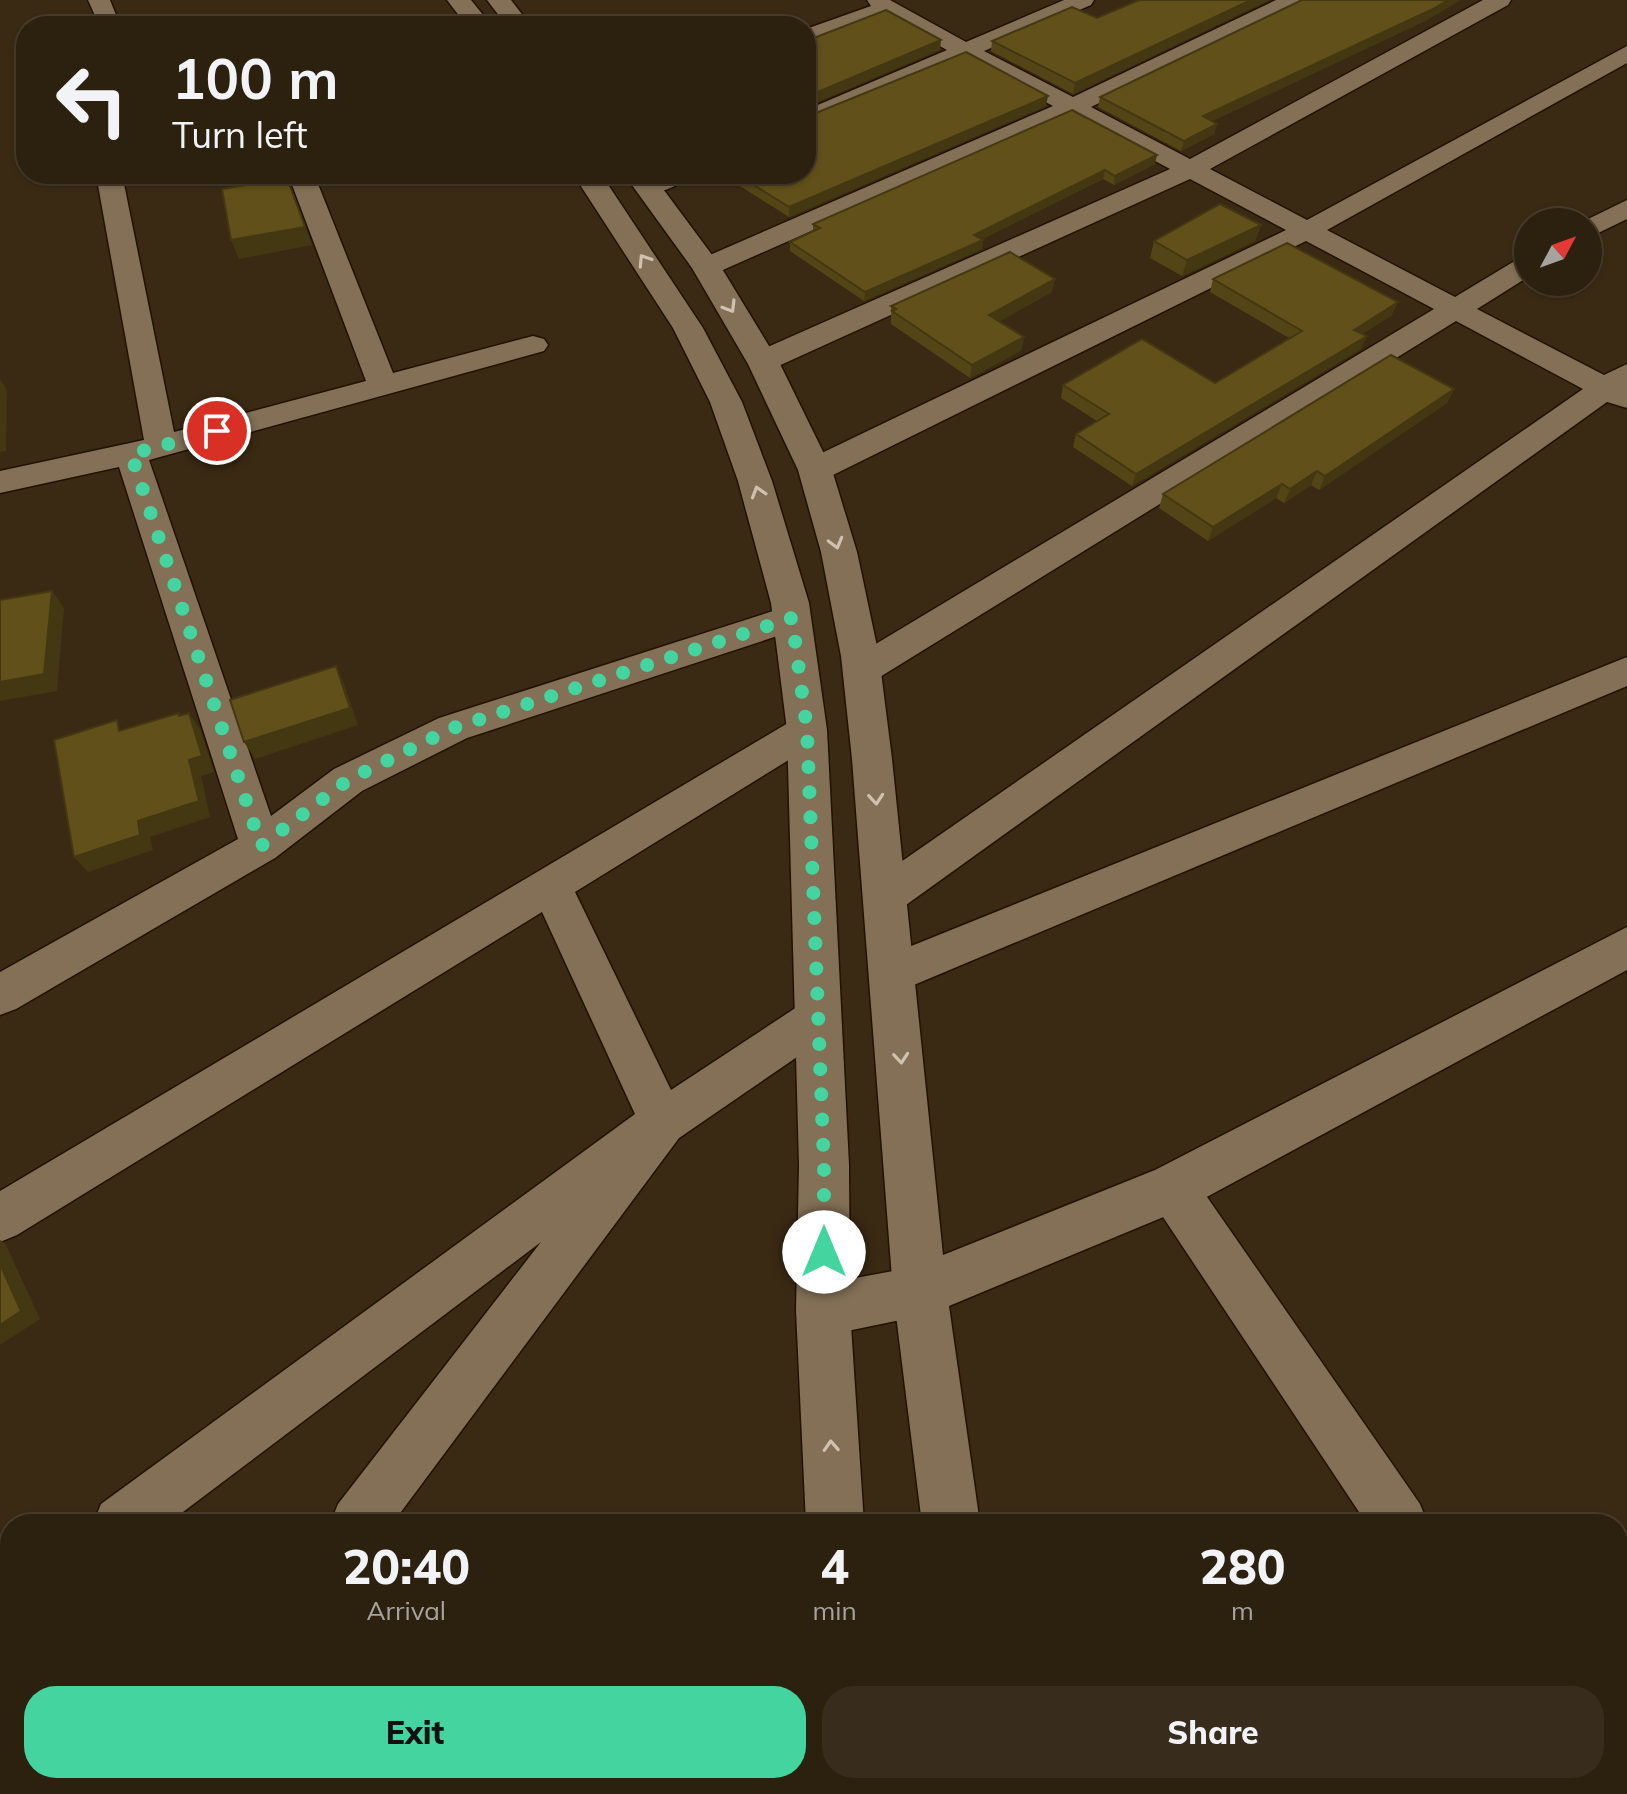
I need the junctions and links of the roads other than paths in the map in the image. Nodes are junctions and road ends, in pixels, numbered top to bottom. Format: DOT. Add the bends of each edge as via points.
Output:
graph roads {
  1 [pos="459,0"];
  2 [pos="499,0"];
  3 [pos="1083,0"];
  4 [pos="1294,0"];
  5 [pos="1500,0"];
  6 [pos="881,4"];
  7 [pos="472,16"];
  8 [pos="511,16"];
  9 [pos="816,33"];
  10 [pos="966,51"];
  11 [pos="1627,53"];
  12 [pos="1074,106"];
  13 [pos="816,115"];
  14 [pos="1189,170"];
  15 [pos="110,184"];
  16 [pos="305,184"];
  17 [pos="594,184"];
  18 [pos="658,184"];
  19 [pos="1627,208"];
  20 [pos="1602,222"];
  21 [pos="1308,230"];
  22 [pos="706,267"];
  23 [pos="1514,273"];
  24 [pos="1452,308"];
  25 [pos="533,345"];
  26 [pos="763,361"];
  27 [pos="383,386"];
  28 [pos="1620,387"];
  29 [pos="146,450"];
  30 [pos="815,470"];
  31 [pos="0,482"];
  32 [pos="792,618"];
  33 [pos="862,670"];
  34 [pos="1627,671"];
  35 [pos="807,730"];
  36 [pos="261,846"];
  37 [pos="550,884"];
  38 [pos="884,897"];
  39 [pos="1627,947"];
  40 [pos="894,973"];
  41 [pos="0,995"];
  42 [pos="819,1017"];
  43 [pos="662,1122"];
  44 [pos="1172,1188"];
  45 [pos="0,1218"];
  46 [pos="920,1291"];
  47 [pos="823,1310"];
  48 [pos="134,1514"];
  49 [pos="366,1514"];
  50 [pos="834,1514"];
  51 [pos="950,1514"];
  52 [pos="1393,1514"];
  1 -- 7 [label="street"];
  2 -- 8 [label="street"];
  3 -- 10 [label="street"];
  4 -- 12 [label="street"];
  5 -- 14 [label="street"];
  6 -- 9 [label="street"];
  6 -- 10 [label="street"];
  10 -- 12 [label="street"];
  10 -- 13 [label="street"];
  11 -- 21 [label="street"];
  12 -- 14 [label="street"];
  12 -- 22 [label="street"];
  14 -- 21 [label="street"];
  14 -- 26 [label="street"];
  15 -- 29 [label="street"];
  16 -- 27 [label="street"];
  32 -- 17 [label="street, one-way" via="755,481 726,402 688,328"];
  18 -- 22 [label="street"];
  19 -- 20 [label="street"];
  21 -- 24 [label="street"];
  21 -- 30 [label="street"];
  22 -- 26 [label="street, one-way"];
  23 -- 24 [label="street"];
  24 -- 28 [label="street"];
  24 -- 33 [label="street"];
  25 -- 27 [label="street"];
  26 -- 30 [label="street"];
  27 -- 29 [label="street"];
  28 -- 38 [label="street"];
  29 -- 31 [label="street"];
  29 -- 36 [label="street"];
  30 -- 33 [label="street, one-way" via="839,552"];
  32 -- 35 [label="street"];
  32 -- 36 [label="street" via="453,728 348,780"];
  33 -- 38 [label="street, one-way"];
  34 -- 40 [label="street"];
  35 -- 37 [label="street"];
  35 -- 42 [label="street"];
  36 -- 41 [label="street"];
  37 -- 43 [label="street"];
  37 -- 45 [label="street"];
  38 -- 40 [label="street"];
  39 -- 44 [label="street"];
  40 -- 46 [label="street, one-way"];
  42 -- 43 [label="street"];
  42 -- 47 [label="street"];
  43 -- 48 [label="street"];
  43 -- 49 [label="street"];
  44 -- 46 [label="street"];
  44 -- 52 [label="street"];
  46 -- 47 [label="street"];
  46 -- 51 [label="street"];
  50 -- 47 [label="street, one-way"];
}
